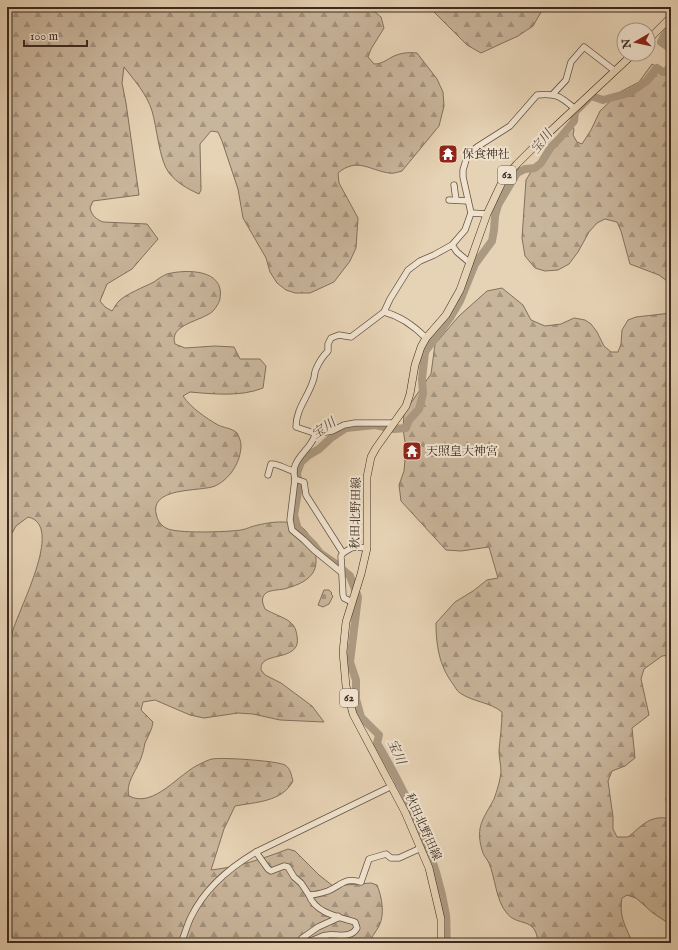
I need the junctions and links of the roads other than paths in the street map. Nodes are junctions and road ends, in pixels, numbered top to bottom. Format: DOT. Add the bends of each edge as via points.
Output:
graph roads {
  1 [pos="671,17"];
  2 [pos="656,32"];
  3 [pos="624,62"];
  4 [pos="615,70"];
  5 [pos="553,94"];
  6 [pos="574,108"];
  7 [pos="454,185"];
  8 [pos="449,200"];
  9 [pos="456,200"];
  10 [pos="468,201"];
  11 [pos="471,213"];
  12 [pos="487,214"];
  13 [pos="452,245"];
  14 [pos="470,263"];
  15 [pos="384,312"];
  16 [pos="426,338"];
  17 [pos="393,425"];
  18 [pos="314,434"];
  19 [pos="294,471"];
  20 [pos="268,475"];
  21 [pos="297,480"];
  22 [pos="367,548"];
  23 [pos="343,553"];
  24 [pos="341,569"];
  25 [pos="353,599"];
  26 [pos="392,786"];
  27 [pos="671,797"];
  28 [pos="671,809"];
  29 [pos="421,848"];
  30 [pos="256,852"];
  31 [pos="309,895"];
  32 [pos="338,916"];
  33 [pos="181,943"];
  34 [pos="441,943"];
  1 -- 2 [label="main road"];
  3 -- 4 [label="main road, 秋田北野田線 / 62"];
  4 -- 5 [label="street" via="584,47 571,62 566,80"];
  4 -- 6 [label="main road, 秋田北野田線 / 62"];
  5 -- 6 [label="street"];
  5 -- 10 [label="street" via="537,95 510,126 471,152 463,170"];
  6 -- 12 [label="main road, 秋田北野田線 / 62" via="508,173"];
  7 -- 9 [label="street"];
  8 -- 9 [label="street"];
  9 -- 10 [label="street"];
  10 -- 11 [label="street"];
  11 -- 12 [label="street"];
  11 -- 13 [label="street" via="465,230"];
  12 -- 14 [label="main road, 秋田北野田線 / 62"];
  13 -- 14 [label="street"];
  13 -- 15 [label="street" via="408,270"];
  14 -- 16 [label="main road, 秋田北野田線 / 62" via="452,304"];
  15 -- 16 [label="street" via="408,322"];
  15 -- 18 [label="street" via="351,337 339,335 331,338 328,351 316,369 296,418 296,428"];
  16 -- 17 [label="main road, 秋田北野田線 / 62" via="419,354 406,406"];
  17 -- 18 [label="street" via="355,423"];
  17 -- 22 [label="main road, 秋田北野田線 / 62" via="371,457 366,477"];
  18 -- 19 [label="street" via="313,441 298,460"];
  19 -- 20 [label="street" via="275,463 271,464"];
  19 -- 21 [label="street"];
  21 -- 23 [label="street" via="304,482 306,495"];
  21 -- 24 [label="street" via="290,520 292,530"];
  22 -- 23 [label="street" via="353,547"];
  22 -- 25 [label="main road, 秋田北野田線 / 62"];
  23 -- 24 [label="street"];
  24 -- 25 [label="street" via="344,598"];
  25 -- 26 [label="main road, 秋田北野田線 / 62" via="343,641 350,704"];
  26 -- 29 [label="main road, 秋田北野田線 / 62"];
  26 -- 30 [label="street"];
  27 -- 28 [label="street"];
  29 -- 31 [label="street" via="399,858 391,858 386,854 368,858 360,882 351,879 328,891"];
  29 -- 34 [label="main road, 秋田北野田線 / 62" via="429,868 439,910"];
  30 -- 31 [label="street" via="268,869 288,867"];
  30 -- 33 [label="street" via="238,863 205,894"];
  31 -- 32 [label="street" via="312,904 320,910"];
  32 -- 32 [label="street" via="355,922 357,928 354,933 342,936 327,935 305,942 301,940"];
}
